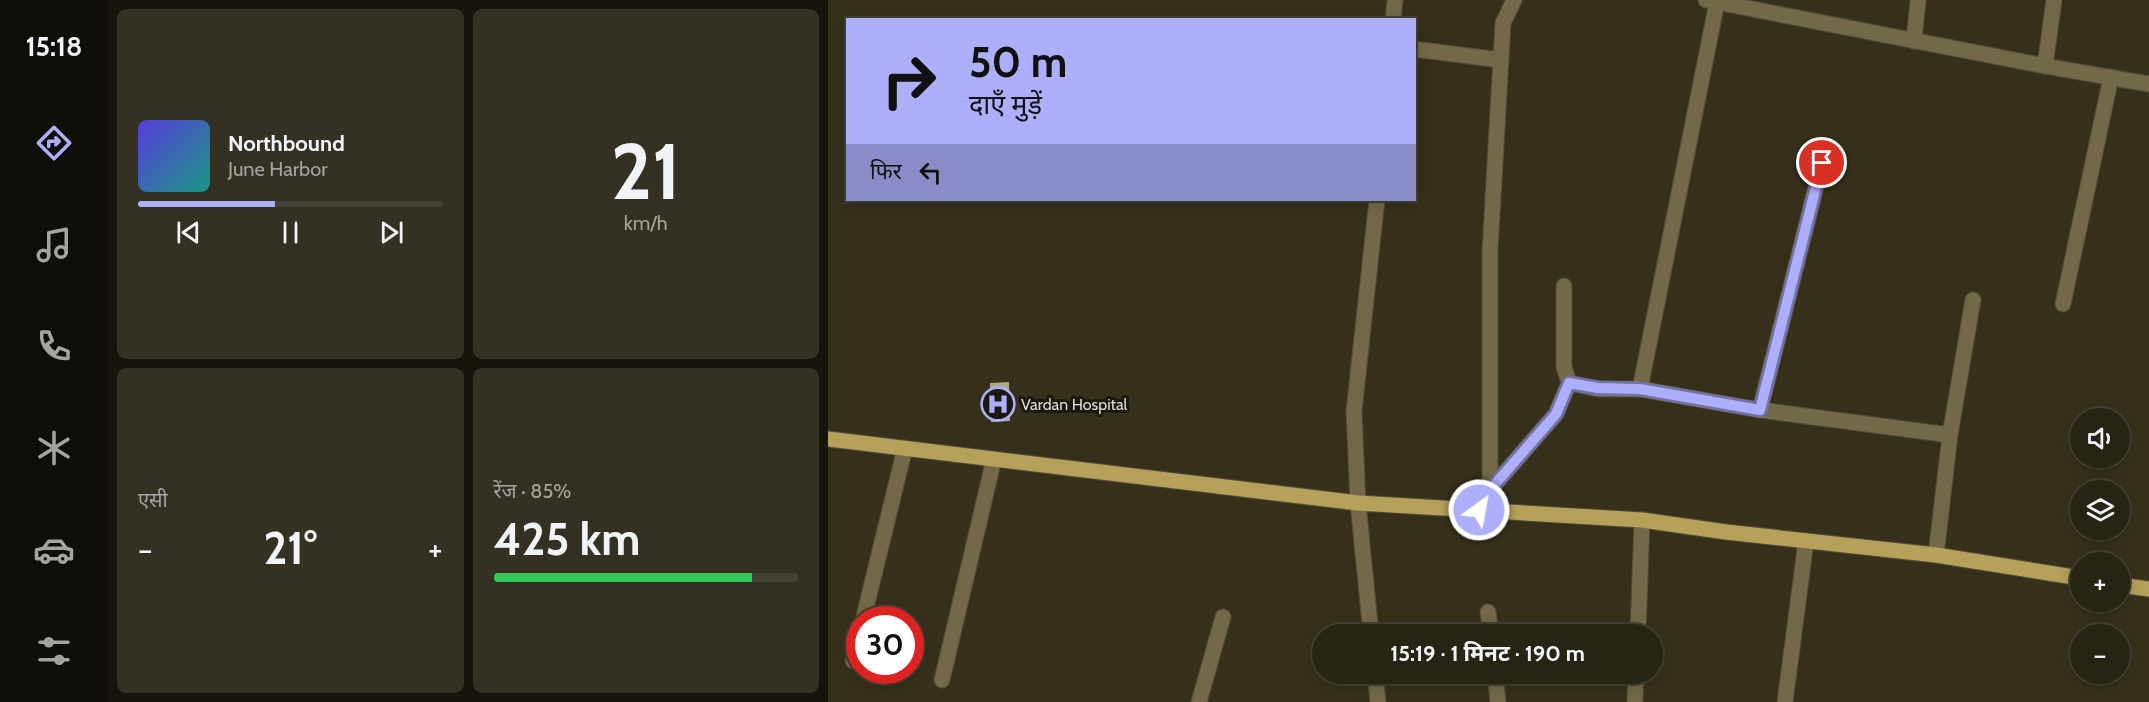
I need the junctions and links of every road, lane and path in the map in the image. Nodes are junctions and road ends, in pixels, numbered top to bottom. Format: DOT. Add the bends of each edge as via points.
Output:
graph roads {
  1 [pos="1395,0"];
  2 [pos="1514,0"];
  3 [pos="1918,0"];
  4 [pos="2054,0"];
  5 [pos="1711,1"];
  6 [pos="1393,18"];
  7 [pos="1914,41"];
  8 [pos="1416,49"];
  9 [pos="1501,60"];
  10 [pos="2045,66"];
  11 [pos="2111,77"];
  12 [pos="2149,84"];
  13 [pos="1822,163"];
  14 [pos="1377,201"];
  15 [pos="1564,286"];
  16 [pos="1973,300"];
  17 [pos="2063,304"];
  18 [pos="1569,383"];
  19 [pos="1640,389"];
  20 [pos="1760,410"];
  21 [pos="1950,435"];
  22 [pos="828,439"];
  23 [pos="905,448"];
  24 [pos="994,459"];
  25 [pos="1490,493"];
  26 [pos="1358,503"];
  27 [pos="1479,510"];
  28 [pos="1642,520"];
  29 [pos="1806,541"];
  30 [pos="1936,555"];
  31 [pos="2070,576"];
  32 [pos="2130,586"];
  33 [pos="2149,589"];
  34 [pos="866,606"];
  35 [pos="1488,612"];
  36 [pos="1223,617"];
  37 [pos="1370,624"];
  38 [pos="1490,624"];
  39 [pos="1638,624"];
  40 [pos="942,680"];
  41 [pos="1376,684"];
  42 [pos="1496,684"];
  43 [pos="1636,684"];
  44 [pos="1199,702"];
  45 [pos="1378,702"];
  46 [pos="1498,702"];
  47 [pos="1635,702"];
  48 [pos="1785,702"];
  1 -- 6 [label="street"];
  2 -- 9 [label="street" via="1503,23"];
  3 -- 7 [label="street"];
  4 -- 10 [label="street"];
  5 -- 7 [label="street"];
  5 -- 19 [label="street"];
  7 -- 10 [label="street"];
  8 -- 9 [label="street"];
  9 -- 25 [label="street" via="1490,251"];
  10 -- 11 [label="street"];
  11 -- 12 [label="street"];
  11 -- 17 [label="street"];
  13 -- 20 [label="street"];
  14 -- 26 [label="street" via="1354,411"];
  15 -- 18 [label="street" via="1563,360"];
  16 -- 21 [label="street"];
  18 -- 19 [label="street"];
  18 -- 25 [label="street" via="1556,414"];
  19 -- 20 [label="street"];
  20 -- 21 [label="street"];
  21 -- 30 [label="street"];
  22 -- 23 [label="main road"];
  23 -- 24 [label="main road"];
  23 -- 34 [label="street"];
  24 -- 26 [label="main road"];
  24 -- 40 [label="street"];
  25 -- 27 [label="street"];
  26 -- 27 [label="main road"];
  26 -- 37 [label="street"];
  27 -- 28 [label="main road"];
  28 -- 29 [label="main road"];
  28 -- 39 [label="street"];
  29 -- 30 [label="main road"];
  29 -- 48 [label="street"];
  30 -- 31 [label="main road"];
  32 -- 33 [label="main road"];
  35 -- 38 [label="street"];
  36 -- 44 [label="street"];
  41 -- 45 [label="street"];
  42 -- 46 [label="street"];
  43 -- 47 [label="street"];
}
